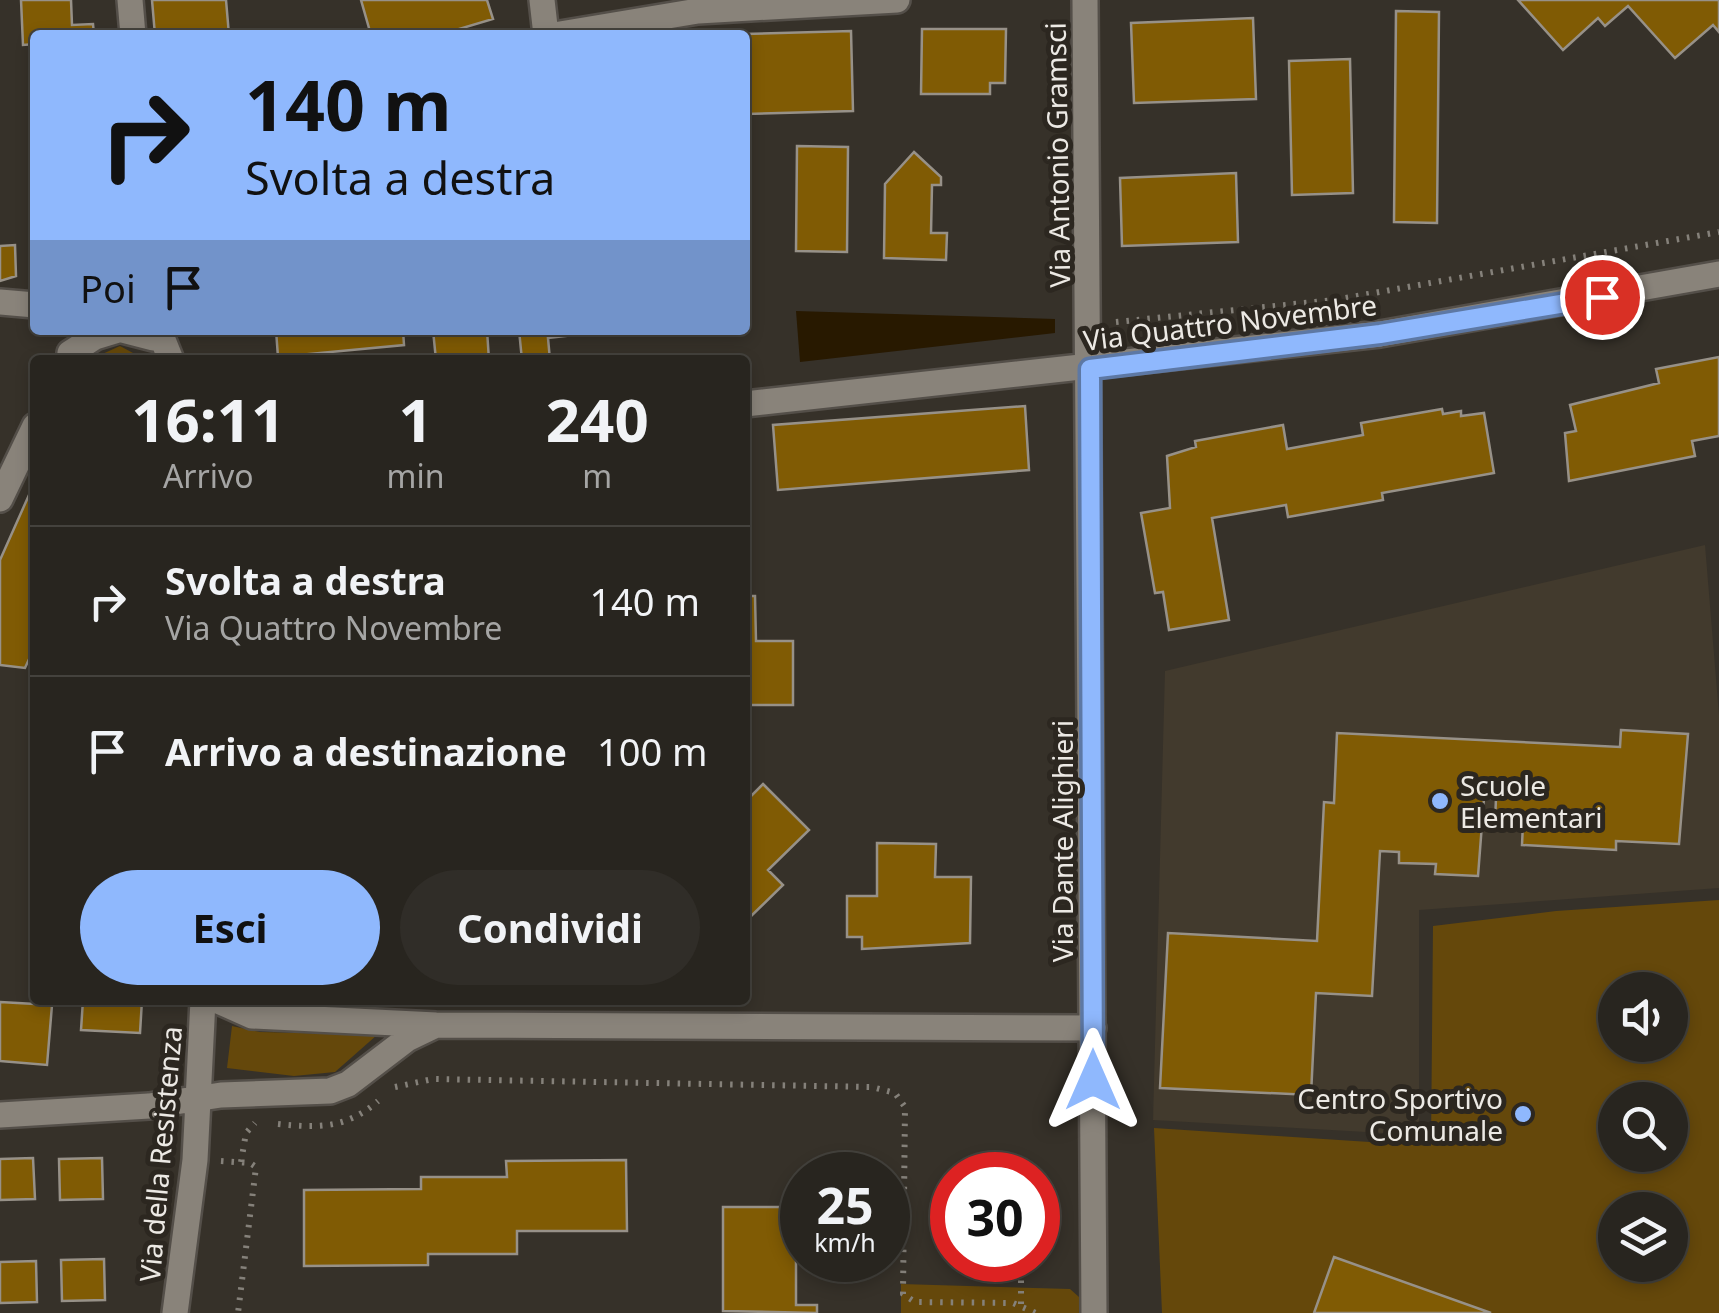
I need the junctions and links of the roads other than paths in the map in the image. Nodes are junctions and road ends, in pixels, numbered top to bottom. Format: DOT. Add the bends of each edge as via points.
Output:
graph roads {
  1 [pos="130,0"];
  2 [pos="542,0"];
  3 [pos="897,0"];
  4 [pos="1085,0"];
  5 [pos="133,30"];
  6 [pos="549,30"];
  7 [pos="573,30"];
  8 [pos="1719,274"];
  9 [pos="0,302"];
  10 [pos="30,304"];
  11 [pos="103,335"];
  12 [pos="72,348"];
  13 [pos="1090,369"];
  14 [pos="750,403"];
  15 [pos="30,436"];
  16 [pos="30,476"];
  17 [pos="3,492"];
  18 [pos="203,1005"];
  19 [pos="227,1005"];
  20 [pos="436,1025"];
  21 [pos="1092,1028"];
  22 [pos="200,1098"];
  23 [pos="0,1115"];
  24 [pos="174,1313"];
  25 [pos="1094,1313"];
  1 -- 5 [label="street"];
  2 -- 6 [label="street"];
  3 -- 7 [label="street" via="698,11"];
  4 -- 13 [label="street, Via Antonio Gramsci"];
  8 -- 13 [label="street, Via Quattro Novembre" via="1380,334"];
  9 -- 10 [label="street"];
  11 -- 12 [label="street"];
  13 -- 14 [label="street, Via Quattro Novembre"];
  13 -- 21 [label="street, Via Dante Alighieri"];
  15 -- 17 [label="street"];
  16 -- 17 [label="street"];
  18 -- 22 [label="street, Via della Resistenza"];
  19 -- 20 [label="street" via="252,1016"];
  20 -- 21 [label="street"];
  20 -- 22 [label="street" via="339,1088"];
  21 -- 25 [label="street, Via Dante Alighieri"];
  22 -- 23 [label="street"];
  22 -- 24 [label="street, Via della Resistenza"];
}
